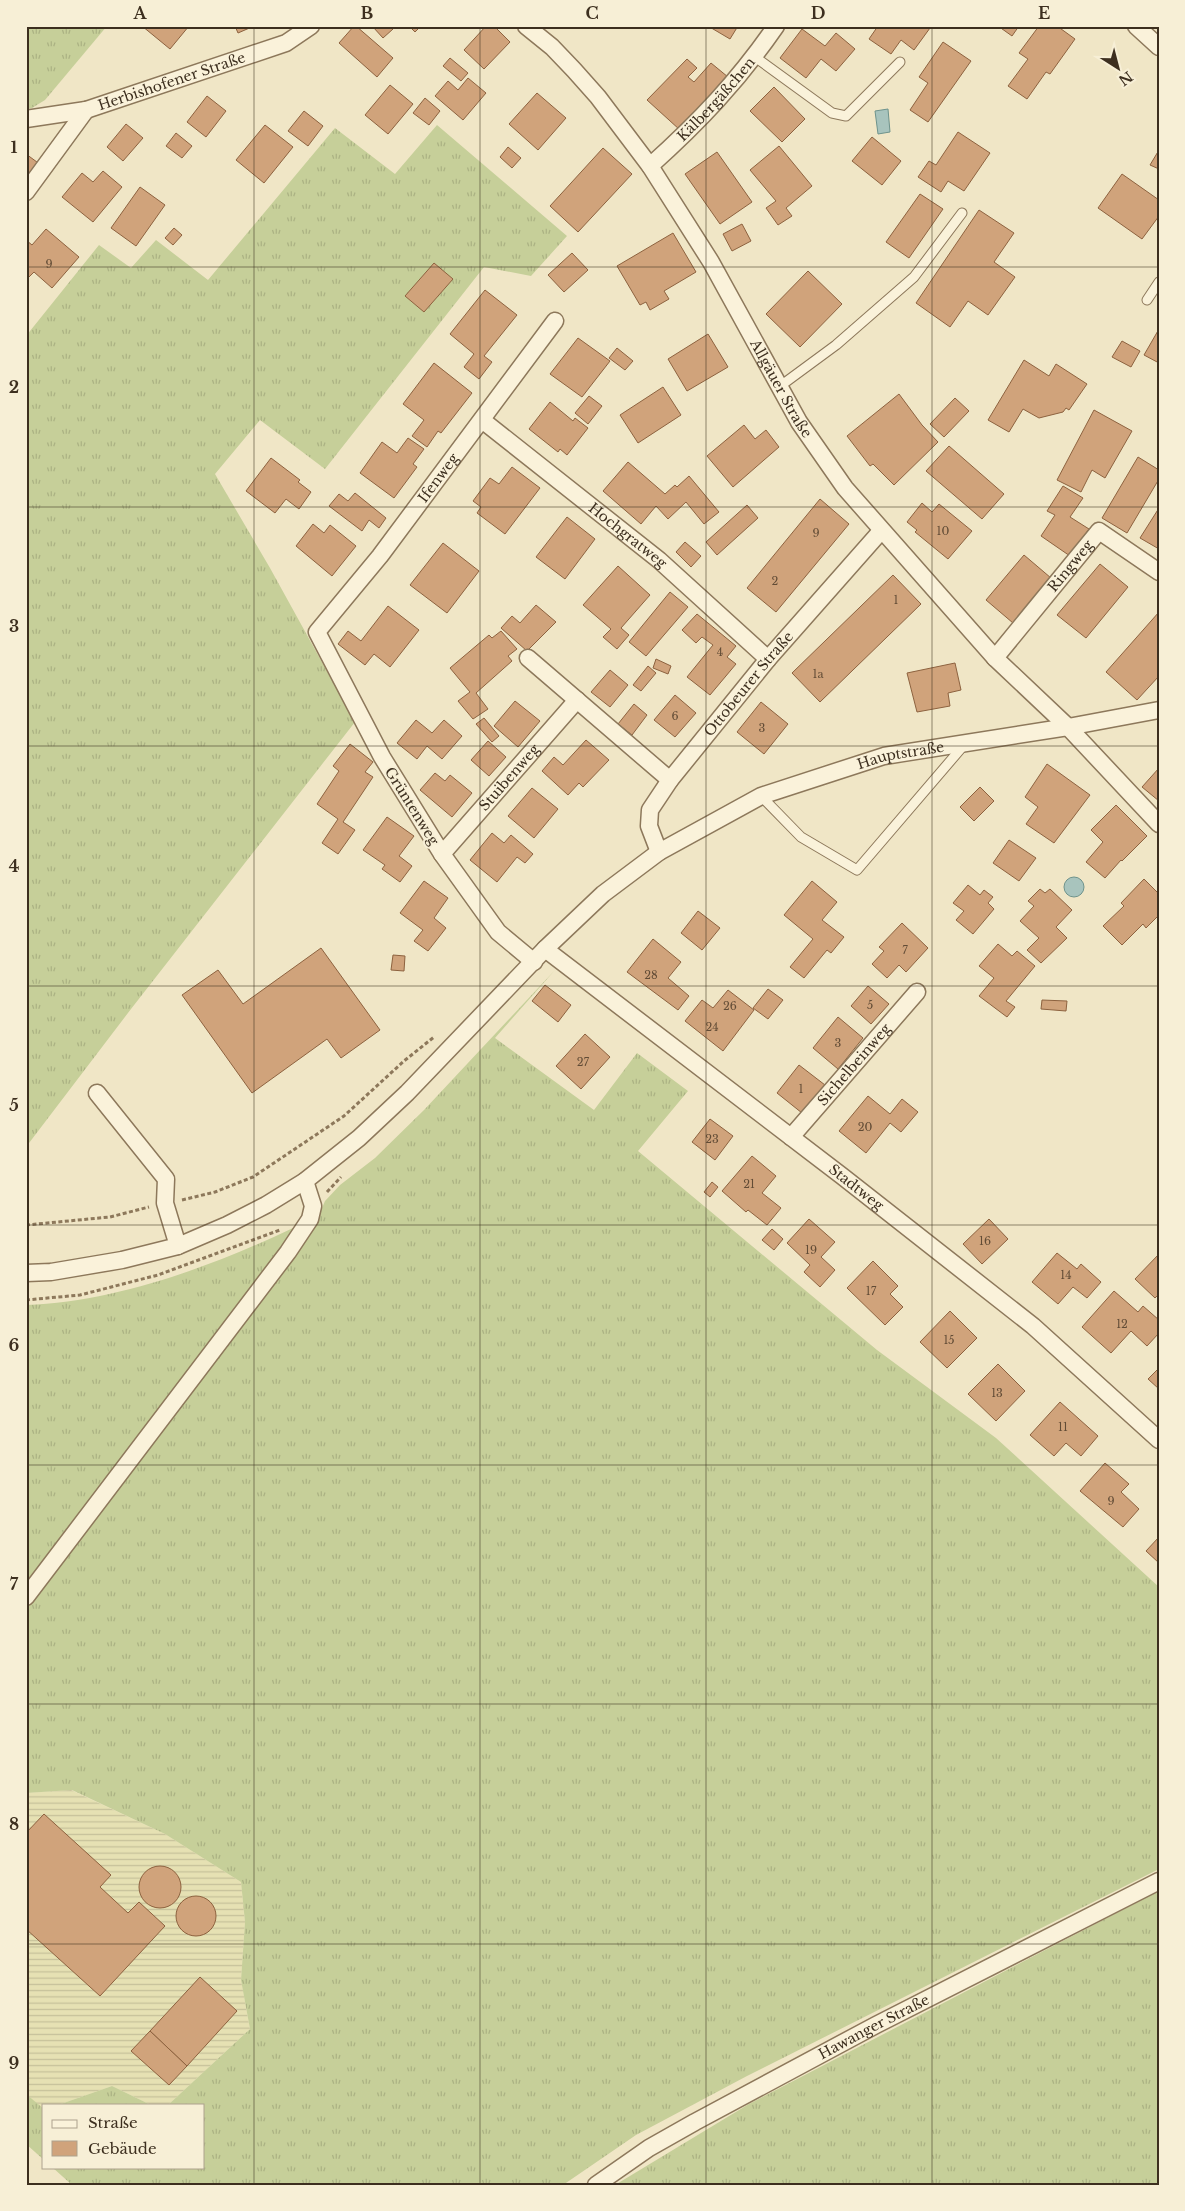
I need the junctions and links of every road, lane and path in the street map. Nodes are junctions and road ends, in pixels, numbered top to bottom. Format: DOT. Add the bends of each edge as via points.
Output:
graph roads {
  1 [pos="311,26"];
  2 [pos="526,26"];
  3 [pos="776,26"];
  4 [pos="1136,26"];
  5 [pos="1159,47"];
  6 [pos="755,57"];
  7 [pos="900,62"];
  8 [pos="86,110"];
  9 [pos="26,119"];
  10 [pos="650,166"];
  11 [pos="26,192"];
  12 [pos="962,213"];
  13 [pos="1159,282"];
  14 [pos="1147,300"];
  15 [pos="555,321"];
  16 [pos="779,387"];
  17 [pos="482,420"];
  18 [pos="881,531"];
  19 [pos="1159,572"];
  20 [pos="316,632"];
  21 [pos="528,658"];
  22 [pos="995,658"];
  23 [pos="768,659"];
  24 [pos="576,700"];
  25 [pos="1159,710"];
  26 [pos="1068,728"];
  27 [pos="966,743"];
  28 [pos="670,780"];
  29 [pos="761,796"];
  30 [pos="1159,824"];
  31 [pos="659,852"];
  32 [pos="442,854"];
  33 [pos="545,949"];
  34 [pos="534,962"];
  35 [pos="917,992"];
  36 [pos="439,1033"];
  37 [pos="97,1093"];
  38 [pos="791,1137"];
  39 [pos="305,1181"];
  40 [pos="165,1204"];
  41 [pos="26,1225"];
  42 [pos="178,1246"];
  43 [pos="26,1273"];
  44 [pos="1159,1440"];
  45 [pos="26,1597"];
  46 [pos="1159,1881"];
  47 [pos="596,2185"];
  1 -- 8 [label="street, Herbishofener Straße" via="286,43"];
  2 -- 10 [label="street, Allgäuer Straße" via="552,47 598,97"];
  3 -- 6 [label="street, Kälbergäßchen"];
  4 -- 5 [label="street"];
  6 -- 7 [label="lane" via="832,113 846,116"];
  6 -- 10 [label="street, Kälbergäßchen" via="707,113"];
  8 -- 9 [label="street, Herbishofener Straße"];
  8 -- 11 [label="street"];
  10 -- 16 [label="street, Allgäuer Straße" via="712,262"];
  12 -- 16 [label="lane" via="914,277 836,345"];
  13 -- 14 [label="lane"];
  15 -- 17 [label="street, Ifenweg"];
  16 -- 18 [label="street, Allgäuer Straße" via="822,458"];
  17 -- 20 [label="street, Ifenweg" via="380,556"];
  17 -- 23 [label="street, Hochgratweg" via="659,560"];
  18 -- 22 [label="street, Allgäuer Straße"];
  18 -- 23 [label="street, Ottobeurer Straße"];
  19 -- 22 [label="street, Ringweg" via="1099,531"];
  20 -- 32 [label="street, Grüntenweg" via="382,757"];
  21 -- 24 [label="street"];
  22 -- 26 [label="street, Allgäuer Straße"];
  23 -- 28 [label="street, Ottobeurer Straße"];
  24 -- 28 [label="street"];
  24 -- 32 [label="street, Stuibenweg"];
  25 -- 26 [label="street, Hauptstraße"];
  26 -- 27 [label="street, Hauptstraße"];
  26 -- 30 [label="street, Allgäuer Straße"];
  27 -- 29 [label="street, Hauptstraße" via="884,756"];
  27 -- 29 [label="lane" via="857,870 801,837"];
  28 -- 31 [label="street, Ottobeurer Straße" via="650,810 649,826"];
  29 -- 31 [label="street, Hauptstraße"];
  31 -- 33 [label="street, Hauptstraße" via="602,894"];
  32 -- 34 [label="street, Grüntenweg" via="498,932"];
  33 -- 34 [label="street, Hauptstraße"];
  33 -- 38 [label="street, Stadtweg"];
  34 -- 39 [label="street, Hauptstraße" via="407,1093 362,1136"];
  35 -- 38 [label="street, Sichelbeinweg"];
  36 -- 40 [label="path" via="344,1116 253,1177 215,1192"];
  37 -- 40 [label="street" via="166,1179"];
  38 -- 44 [label="street, Stadtweg" via="1033,1326"];
  39 -- 42 [label="street, Hauptstraße" via="258,1209"];
  39 -- 45 [label="street" via="313,1206 310,1219 288,1252"];
  40 -- 41 [label="path" via="110,1217"];
  40 -- 42 [label="street"];
  42 -- 43 [label="street, Hauptstraße" via="113,1261"];
  46 -- 47 [label="street, Hawanger Straße" via="876,2025 695,2122 649,2148"];
}
